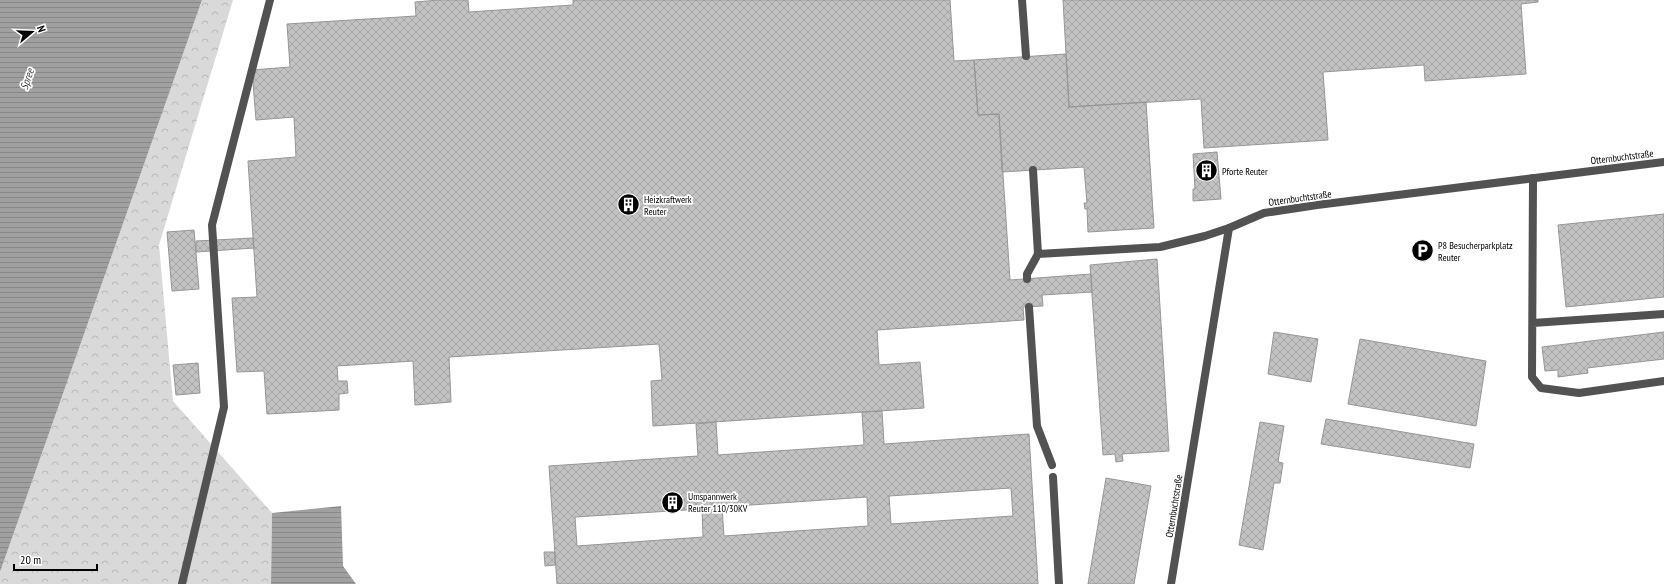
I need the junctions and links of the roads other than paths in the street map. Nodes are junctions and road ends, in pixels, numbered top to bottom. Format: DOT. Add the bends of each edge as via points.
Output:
graph roads {
  1 [pos="270,0"];
  2 [pos="1022,0"];
  3 [pos="1026,56"];
  4 [pos="1664,162"];
  5 [pos="1033,170"];
  6 [pos="1533,178"];
  7 [pos="1229,228"];
  8 [pos="1038,254"];
  9 [pos="1028,279"];
  10 [pos="1029,307"];
  11 [pos="1664,314"];
  12 [pos="1532,323"];
  13 [pos="1664,381"];
  14 [pos="1052,465"];
  15 [pos="1053,477"];
  16 [pos="182,584"];
  17 [pos="1059,584"];
  18 [pos="1171,584"];
  1 -- 16 [label="street" via="212,225 224,407"];
  2 -- 3 [label="street"];
  4 -- 6 [label="street, Otternbuchtstraße"];
  5 -- 8 [label="street"];
  6 -- 7 [label="street, Otternbuchtstraße" via="1264,213"];
  6 -- 12 [label="street"];
  7 -- 8 [label="street" via="1160,247"];
  7 -- 18 [label="street, Otternbuchtstraße"];
  8 -- 9 [label="street" via="1027,274"];
  10 -- 14 [label="street" via="1038,426"];
  11 -- 12 [label="street"];
  12 -- 13 [label="street" via="1532,378 1541,388 1579,394"];
  15 -- 17 [label="street"];
}
